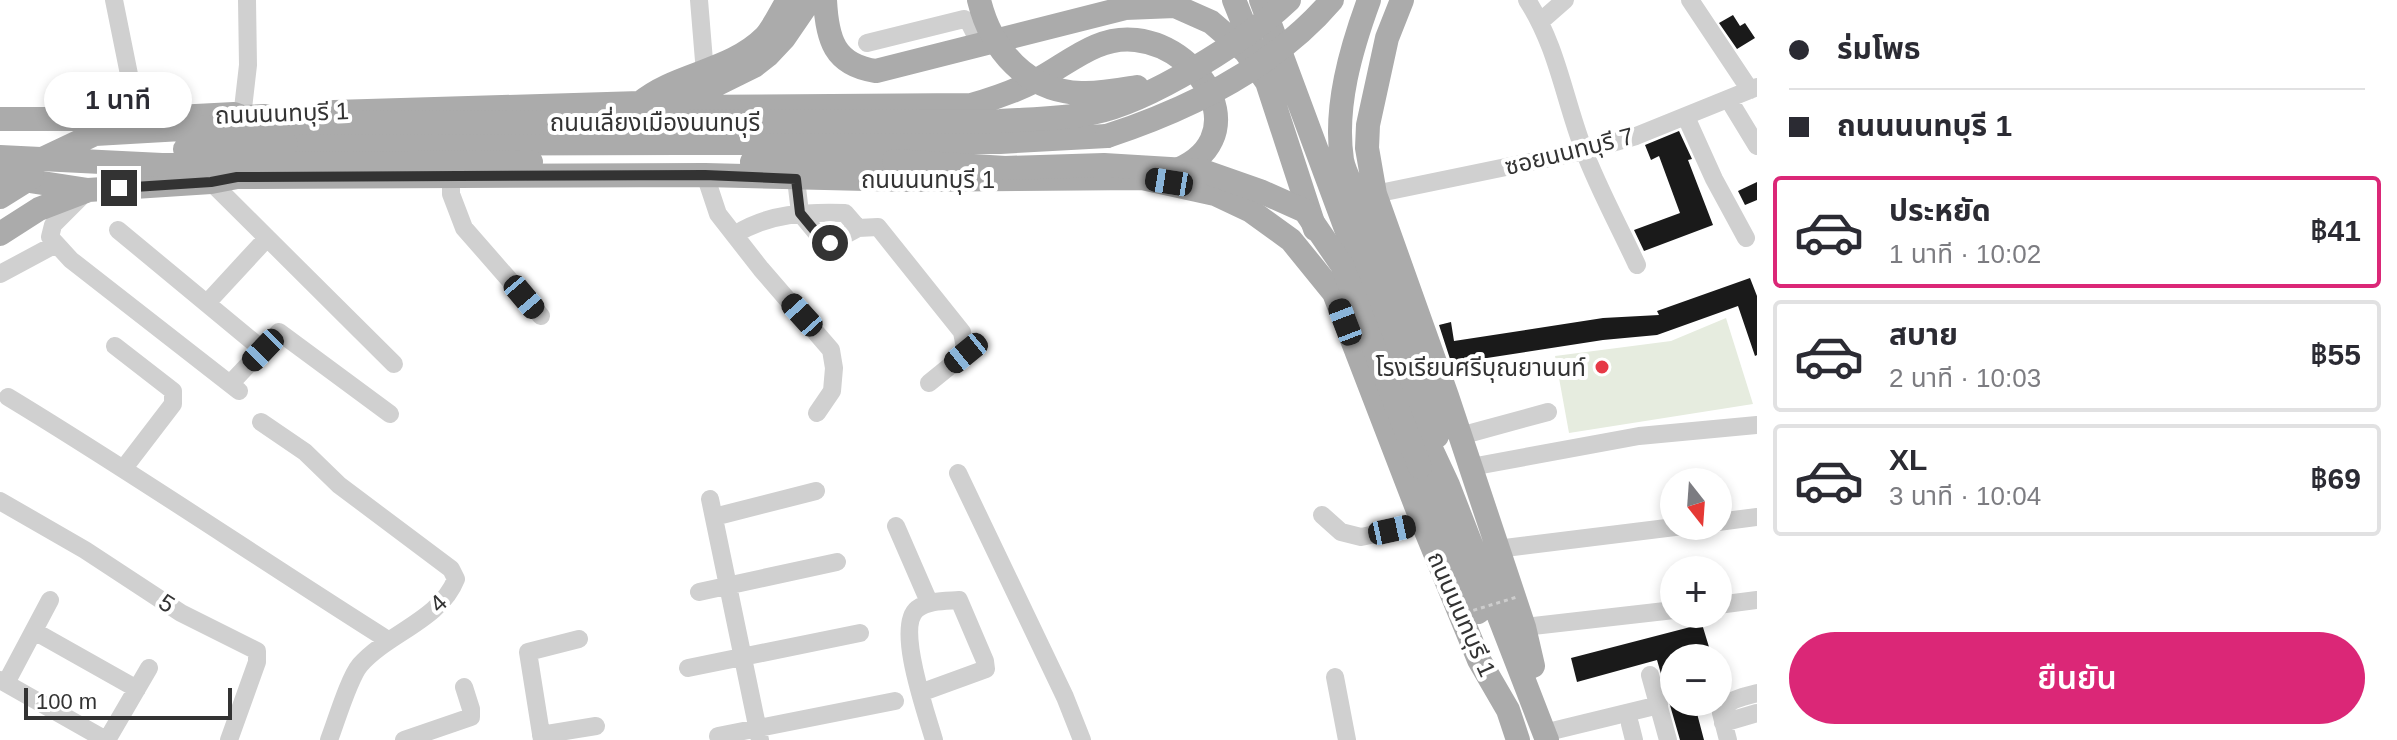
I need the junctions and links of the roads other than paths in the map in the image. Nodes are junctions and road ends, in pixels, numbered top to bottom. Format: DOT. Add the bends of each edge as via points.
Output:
graph roads {
  1 [pos="114,0"];
  2 [pos="247,0"];
  3 [pos="699,0"];
  4 [pos="788,0"];
  5 [pos="810,0"];
  6 [pos="825,0"];
  7 [pos="979,0"];
  8 [pos="1234,0"];
  9 [pos="1261,0"];
  10 [pos="1289,0"];
  11 [pos="1332,0"];
  12 [pos="1369,0"];
  13 [pos="1402,0"];
  14 [pos="1527,0"];
  15 [pos="1565,0"];
  16 [pos="1690,0"];
  17 [pos="1541,21"];
  18 [pos="867,43"];
  19 [pos="981,46"];
  20 [pos="705,73"];
  21 [pos="1166,82"];
  22 [pos="1267,82"];
  23 [pos="1753,89"];
  24 [pos="1729,100"];
  25 [pos="640,103"];
  26 [pos="671,107"];
  27 [pos="238,115"];
  28 [pos="1686,117"];
  29 [pos="138,119"];
  30 [pos="1,123"];
  31 [pos="95,134"];
  32 [pos="1107,136"];
  33 [pos="1757,146"];
  34 [pos="1584,151"];
  35 [pos="0,157"];
  36 [pos="894,161"];
  37 [pos="705,175"];
  38 [pos="451,176"];
  39 [pos="0,177"];
  40 [pos="237,177"];
  41 [pos="1142,178"];
  42 [pos="796,179"];
  43 [pos="211,182"];
  44 [pos="88,190"];
  45 [pos="1375,194"];
  46 [pos="0,197"];
  47 [pos="800,213"];
  48 [pos="858,228"];
  49 [pos="118,230"];
  50 [pos="0,234"];
  51 [pos="736,234"];
  52 [pos="267,238"];
  53 [pos="1746,238"];
  54 [pos="56,244"];
  55 [pos="1637,265"];
  56 [pos="0,274"];
  57 [pos="1334,293"];
  58 [pos="207,303"];
  59 [pos="541,316"];
  60 [pos="115,346"];
  61 [pos="263,350"];
  62 [pos="394,364"];
  63 [pos="929,383"];
  64 [pos="8,397"];
  65 [pos="1548,412"];
  66 [pos="817,413"];
  67 [pos="390,414"];
  68 [pos="261,422"];
  69 [pos="1757,425"];
  70 [pos="1460,436"];
  71 [pos="1471,467"];
  72 [pos="124,468"];
  73 [pos="958,473"];
  74 [pos="1448,485"];
  75 [pos="816,491"];
  76 [pos="0,501"];
  77 [pos="1322,515"];
  78 [pos="1757,517"];
  79 [pos="1732,520"];
  80 [pos="1423,524"];
  81 [pos="896,526"];
  82 [pos="1660,529"];
  83 [pos="1497,549"];
  84 [pos="837,562"];
  85 [pos="728,587"];
  86 [pos="699,592"];
  87 [pos="50,600"];
  88 [pos="1757,600"];
  89 [pos="929,602"];
  90 [pos="1732,603"];
  91 [pos="1660,612"];
  92 [pos="1524,627"];
  93 [pos="34,631"];
  94 [pos="860,633"];
  95 [pos="579,639"];
  96 [pos="388,640"];
  97 [pos="744,657"];
  98 [pos="149,668"];
  99 [pos="688,668"];
  100 [pos="1650,675"];
  101 [pos="1335,677"];
  102 [pos="3,682"];
  103 [pos="464,687"];
  104 [pos="137,689"];
  105 [pos="920,693"];
  106 [pos="1757,693"];
  107 [pos="895,701"];
  108 [pos="1508,710"];
  109 [pos="1660,710"];
  110 [pos="1757,713"];
  111 [pos="1662,716"];
  112 [pos="596,726"];
  113 [pos="1632,732"];
  114 [pos="1726,732"];
  115 [pos="759,735"];
  116 [pos="718,736"];
  117 [pos="542,737"];
  118 [pos="1552,738"];
  119 [pos="106,740"];
  120 [pos="229,740"];
  121 [pos="329,740"];
  122 [pos="404,740"];
  123 [pos="934,740"];
  124 [pos="1082,740"];
  125 [pos="1347,740"];
  126 [pos="1518,740"];
  127 [pos="1668,740"];
  1 -- 29 [label="street"];
  2 -- 27 [label="street" via="248,65"];
  3 -- 20 [label="street"];
  4 -- 20 [label="main road" via="765,36"];
  5 -- 26 [label="main road" via="761,61"];
  6 -- 19 [label="main road" via="838,54 860,69 876,71"];
  7 -- 21 [label="main road, bridge" via="1008,61 1041,85 1080,93"];
  8 -- 22 [label="main road"];
  9 -- 74 [label="main road, ถนนนนทบุรี 1" via="1409,397"];
  10 -- 21 [label="main road, ถนนเลี่ยงเมืองนนทบุรี, bridge" via="1249,33"];
  11 -- 32 [label="main road, bridge" via="1302,30 1214,92"];
  12 -- 74 [label="main road" via="1345,85 1342,162 1412,351"];
  13 -- 45 [label="main road" via="1387,38 1368,125"];
  14 -- 17 [label="street"];
  15 -- 17 [label="street"];
  16 -- 23 [label="street"];
  17 -- 34 [label="street"];
  18 -- 19 [label="street" via="964,19"];
  19 -- 22 [label="main road" via="1125,8 1175,6 1211,22 1246,52"];
  20 -- 25 [label="main road" via="653,92"];
  21 -- 31 [label="main road, ถนนเลี่ยงเมืองนนทบุรี, bridge" via="1096,112 1000,121 287,123"];
  22 -- 57 [label="main road"];
  23 -- 24 [label="street, ซอยนนทบุรี 7"];
  24 -- 28 [label="street, ซอยนนทบุรี 7"];
  24 -- 33 [label="street"];
  25 -- 26 [label="main road, ถนนนนทบุรี 1"];
  25 -- 27 [label="main road, ถนนนนทบุรี 1"];
  26 -- 41 [label="main road, ถนนนนทบุรี 1" via="971,105 1035,81 1090,47 1133,39 1173,52 1202,77 1214,101 1216,127 1193,165"];
  27 -- 29 [label="main road, ถนนนนทบุรี 1"];
  27 -- 40 [label="main road" via="214,124 206,145 212,159"];
  28 -- 34 [label="street, ซอยนนทบุรี 7"];
  28 -- 53 [label="street"];
  29 -- 30 [label="main road, ถนนนนทบุรี 1"];
  30 -- 31 [label="main road"];
  31 -- 39 [label="main road, ถนนเลี่ยงเมืองนนทบุรี, bridge"];
  32 -- 36 [label="main road, bridge" via="1014,158"];
  32 -- 46 [label="main road, ถนนเลี่ยงเมืองนนทบุรี, bridge" via="1000,142 286,144 107,153 35,176"];
  34 -- 45 [label="street, ซอยนนทบุรี 7"];
  34 -- 55 [label="street"];
  35 -- 36 [label="main road, bridge" via="162,165"];
  36 -- 108 [label="main road, bridge" via="1203,171 1305,211 1342,265 1479,614"];
  37 -- 38 [label="main road, ถนนนนทบุรี 1"];
  37 -- 42 [label="main road, ถนนนนทบุรี 1"];
  37 -- 51 [label="street" via="718,214"];
  38 -- 40 [label="main road, ถนนนนทบุรี 1"];
  38 -- 59 [label="street" via="451,194 464,228"];
  39 -- 44 [label="main road, ถนนนนทบุรี 1"];
  40 -- 43 [label="main road, ถนนนนทบุรี 1"];
  41 -- 42 [label="main road, ถนนนนทบุรี 1"];
  41 -- 57 [label="main road, ถนนนนทบุรี 1" via="1215,194 1251,211 1291,240"];
  42 -- 47 [label="street"];
  43 -- 44 [label="main road, ถนนนนทบุรี 1"];
  43 -- 52 [label="street"];
  44 -- 50 [label="main road" via="39,209"];
  44 -- 54 [label="street" via="53,225 50,237"];
  45 -- 70 [label="main road"];
  47 -- 48 [label="street" via="845,213"];
  47 -- 48 [label="street" via="824,242"];
  47 -- 51 [label="street" via="752,223"];
  48 -- 63 [label="street" via="878,227 962,332 966,353"];
  49 -- 58 [label="street"];
  51 -- 66 [label="street" via="831,350 832,391"];
  52 -- 58 [label="street"];
  52 -- 62 [label="street"];
  54 -- 56 [label="street"];
  54 -- 61 [label="street" via="235,387"];
  57 -- 80 [label="main road, ถนนนนทบุรี 1"];
  58 -- 61 [label="street"];
  60 -- 72 [label="street" via="175,397"];
  61 -- 67 [label="street" via="279,332 285,334"];
  64 -- 72 [label="street"];
  65 -- 70 [label="street"];
  68 -- 96 [label="street, 4" via="451,569 456,579 452,590 412,627"];
  69 -- 71 [label="street" via="1639,436"];
  70 -- 71 [label="main road"];
  71 -- 83 [label="main road"];
  72 -- 96 [label="street"];
  73 -- 124 [label="street"];
  74 -- 118 [label="main road, ถนนนนทบุรี 1"];
  75 -- 85 [label="street" via="712,508"];
  76 -- 120 [label="street, 5" via="181,613 257,651"];
  77 -- 80 [label="street" via="1341,532 1361,537"];
  78 -- 79 [label="street"];
  80 -- 108 [label="main road, ถนนนนทบุรี 1" via="1479,660"];
  81 -- 89 [label="street"];
  82 -- 83 [label="street"];
  83 -- 92 [label="main road"];
  84 -- 85 [label="street"];
  85 -- 86 [label="street"];
  85 -- 97 [label="street"];
  87 -- 93 [label="street"];
  88 -- 90 [label="street"];
  89 -- 105 [label="street" via="915,610 908,631"];
  89 -- 105 [label="street" via="959,600 986,668"];
  91 -- 92 [label="street"];
  92 -- 118 [label="main road"];
  93 -- 102 [label="street"];
  93 -- 104 [label="street"];
  94 -- 97 [label="street"];
  95 -- 117 [label="street" via="528,652"];
  96 -- 121 [label="street, 4" via="358,667"];
  97 -- 99 [label="street"];
  97 -- 115 [label="street"];
  98 -- 104 [label="street"];
  100 -- 109 [label="street"];
  101 -- 125 [label="street"];
  102 -- 119 [label="street"];
  103 -- 122 [label="street" via="471,717"];
  104 -- 119 [label="street"];
  105 -- 123 [label="street"];
  106 -- 114 [label="street" via="1728,701 1721,713"];
  107 -- 115 [label="street"];
  108 -- 126 [label="main road, ถนนนนทบุรี 1"];
  109 -- 113 [label="street"];
  109 -- 118 [label="street"];
  110 -- 114 [label="street"];
  111 -- 127 [label="street"];
  112 -- 117 [label="street"];
  113 -- 118 [label="street"];
  115 -- 116 [label="street"];
}
